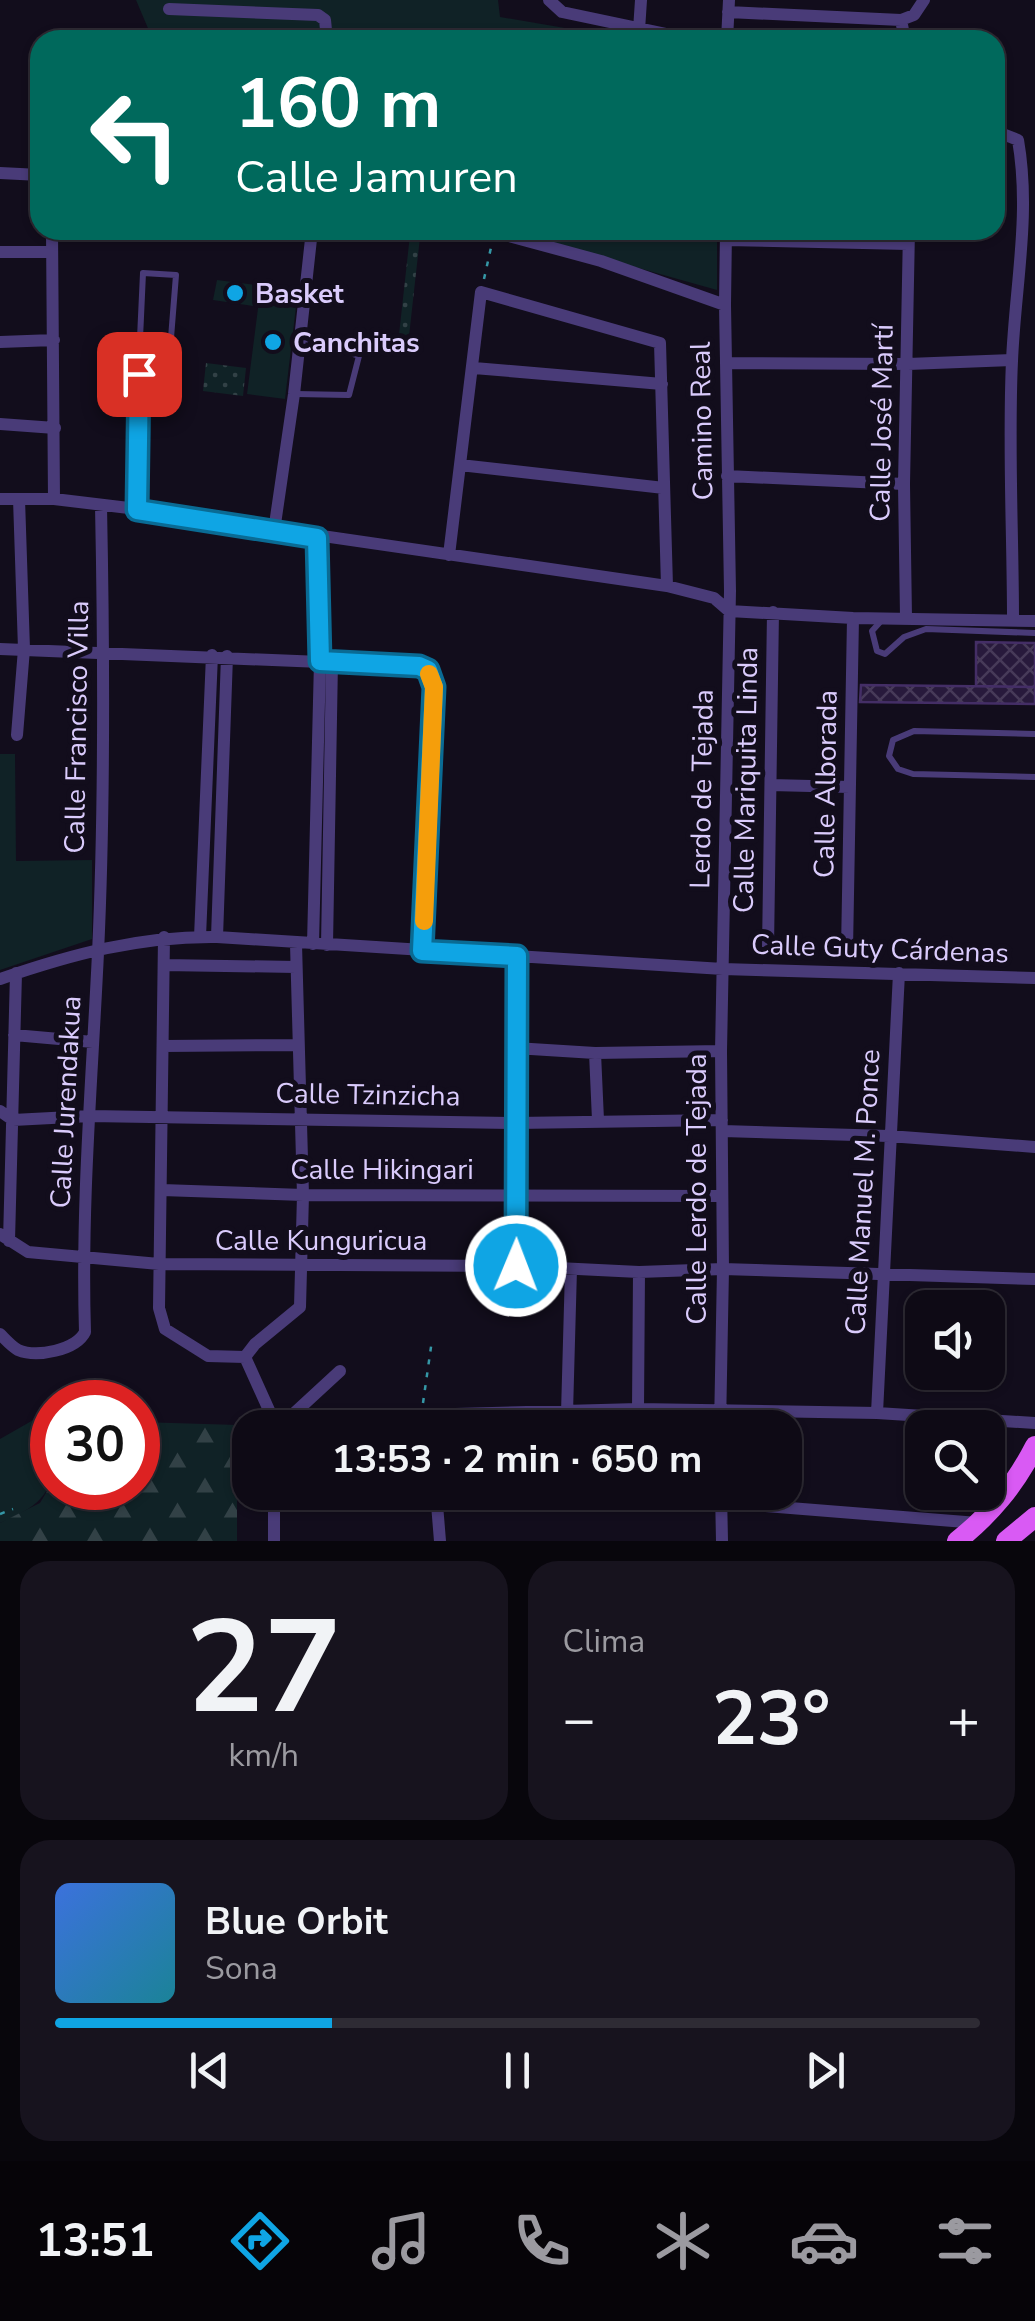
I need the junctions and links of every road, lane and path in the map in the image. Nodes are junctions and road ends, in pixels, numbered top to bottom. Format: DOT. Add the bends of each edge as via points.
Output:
graph roads {
  1 [pos="641,0"];
  2 [pos="805,0"];
  3 [pos="924,0"];
  4 [pos="549,2"];
  5 [pos="728,6"];
  6 [pos="169,9"];
  7 [pos="804,16"];
  8 [pos="902,20"];
  9 [pos="326,30"];
  10 [pos="639,30"];
  11 [pos="904,30"];
  12 [pos="1005,135"];
  13 [pos="0,173"];
  14 [pos="30,174"];
  15 [pos="1023,239"];
  16 [pos="52,240"];
  17 [pos="311,240"];
  18 [pos="490,240"];
  19 [pos="523,240"];
  20 [pos="726,240"];
  21 [pos="909,240"];
  22 [pos="1035,249"];
  23 [pos="0,252"];
  24 [pos="52,252"];
  25 [pos="481,292"];
  26 [pos="724,304"];
  27 [pos="301,337"];
  28 [pos="54,340"];
  29 [pos="0,342"];
  30 [pos="140,360"];
  31 [pos="1012,360"];
  32 [pos="726,363"];
  33 [pos="908,364"];
  34 [pos="474,368"];
  35 [pos="662,384"];
  36 [pos="294,394"];
  37 [pos="0,424"];
  38 [pos="55,428"];
  39 [pos="460,465"];
  40 [pos="727,476"];
  41 [pos="904,484"];
  42 [pos="664,488"];
  43 [pos="19,499"];
  44 [pos="54,499"];
  45 [pos="0,500"];
  46 [pos="101,506"];
  47 [pos="137,510"];
  48 [pos="274,531"];
  49 [pos="317,538"];
  50 [pos="449,555"];
  51 [pos="667,586"];
  52 [pos="729,611"];
  53 [pos="773,612"];
  54 [pos="906,617"];
  55 [pos="853,618"];
  56 [pos="886,618"];
  57 [pos="1014,620"];
  58 [pos="1035,621"];
  59 [pos="1035,633"];
  60 [pos="0,649"];
  61 [pos="24,649"];
  62 [pos="104,653"];
  63 [pos="220,655"];
  64 [pos="326,661"];
  65 [pos="1035,734"];
  66 [pos="17,735"];
  67 [pos="1035,777"];
  68 [pos="771,786"];
  69 [pos="850,787"];
  70 [pos="206,802"];
  71 [pos="222,803"];
  72 [pos="164,937"];
  73 [pos="200,937"];
  74 [pos="217,937"];
  75 [pos="296,944"];
  76 [pos="320,945"];
  77 [pos="98,948"];
  78 [pos="768,948"];
  79 [pos="847,950"];
  80 [pos="422,951"];
  81 [pos="517,956"];
  82 [pos="164,965"];
  83 [pos="296,967"];
  84 [pos="722,969"];
  85 [pos="899,973"];
  86 [pos="16,974"];
  87 [pos="0,978"];
  88 [pos="1035,978"];
  89 [pos="14,1036"];
  90 [pos="94,1042"];
  91 [pos="298,1045"];
  92 [pos="163,1046"];
  93 [pos="515,1048"];
  94 [pos="720,1051"];
  95 [pos="595,1053"];
  96 [pos="7,1054"];
  97 [pos="0,1111"];
  98 [pos="90,1116"];
  99 [pos="162,1116"];
  100 [pos="301,1117"];
  101 [pos="13,1120"];
  102 [pos="598,1120"];
  103 [pos="516,1123"];
  104 [pos="722,1125"];
  105 [pos="889,1136"];
  106 [pos="1035,1146"];
  107 [pos="162,1190"];
  108 [pos="518,1194"];
  109 [pos="303,1195"];
  110 [pos="722,1196"];
  111 [pos="4,1237"];
  112 [pos="82,1258"];
  113 [pos="159,1264"];
  114 [pos="302,1264"];
  115 [pos="516,1266"];
  116 [pos="570,1269"];
  117 [pos="723,1269"];
  118 [pos="639,1272"];
  119 [pos="883,1276"];
  120 [pos="1035,1279"];
  121 [pos="4,1338"];
  122 [pos="432,1340"];
  123 [pos="245,1357"];
  124 [pos="340,1371"];
  125 [pos="638,1409"];
  126 [pos="268,1410"];
  127 [pos="298,1410"];
  128 [pos="428,1410"];
  129 [pos="567,1410"];
  130 [pos="614,1410"];
  131 [pos="720,1410"];
  132 [pos="802,1412"];
  133 [pos="877,1413"];
  134 [pos="1032,1425"];
  135 [pos="1035,1446"];
  136 [pos="13,1509"];
  137 [pos="802,1509"];
  138 [pos="274,1510"];
  139 [pos="437,1510"];
  140 [pos="721,1510"];
  141 [pos="0,1514"];
  142 [pos="1035,1517"];
  143 [pos="980,1523"];
  144 [pos="274,1541"];
  145 [pos="440,1541"];
  146 [pos="722,1541"];
  147 [pos="957,1541"];
  148 [pos="1006,1541"];
  1 -- 10 [label="street"];
  2 -- 7 [label="street"];
  3 -- 8 [label="street"];
  4 -- 10 [label="street" via="562,12"];
  5 -- 7 [label="street"];
  6 -- 9 [label="street" via="318,15"];
  7 -- 8 [label="street"];
  8 -- 11 [label="street"];
  12 -- 15 [label="street" via="1018,140"];
  13 -- 14 [label="street"];
  15 -- 22 [label="street"];
  15 -- 31 [label="street"];
  16 -- 24 [label="street"];
  17 -- 27 [label="street"];
  18 -- 25 [label="path"];
  19 -- 26 [label="street"];
  20 -- 26 [label="street, Camino Real"];
  21 -- 33 [label="street, Calle José Martí"];
  23 -- 24 [label="street"];
  24 -- 28 [label="street"];
  25 -- 34 [label="street"];
  25 -- 35 [label="street" via="660,344"];
  26 -- 32 [label="street, Camino Real"];
  27 -- 36 [label="street"];
  27 -- 36 [label="lane" via="359,356 349,395"];
  28 -- 29 [label="street"];
  28 -- 38 [label="street"];
  30 -- 30 [label="lane" via="143,273 176,275 168,363"];
  30 -- 47 [label="lane"];
  31 -- 33 [label="street"];
  31 -- 57 [label="street"];
  32 -- 33 [label="street"];
  32 -- 40 [label="street, Camino Real"];
  33 -- 41 [label="street, Calle José Martí"];
  34 -- 35 [label="street"];
  34 -- 39 [label="street"];
  35 -- 42 [label="street"];
  36 -- 48 [label="street"];
  37 -- 38 [label="street"];
  38 -- 44 [label="street"];
  39 -- 42 [label="street"];
  39 -- 50 [label="street"];
  40 -- 41 [label="street"];
  40 -- 52 [label="street, Camino Real"];
  41 -- 54 [label="street, Calle José Martí"];
  42 -- 51 [label="street"];
  43 -- 44 [label="street"];
  43 -- 45 [label="street"];
  43 -- 61 [label="street"];
  44 -- 46 [label="street"];
  46 -- 47 [label="street"];
  46 -- 62 [label="street, Calle Francisco Villa"];
  47 -- 48 [label="street"];
  48 -- 49 [label="street"];
  49 -- 50 [label="street"];
  49 -- 64 [label="street"];
  50 -- 51 [label="street"];
  51 -- 52 [label="street" via="714,598"];
  52 -- 53 [label="street"];
  52 -- 84 [label="street, Lerdo de Tejada"];
  53 -- 55 [label="street"];
  53 -- 68 [label="street, Calle Mariquita Linda"];
  54 -- 56 [label="street"];
  54 -- 57 [label="street"];
  55 -- 56 [label="street"];
  55 -- 69 [label="street, Calle Alborada"];
  56 -- 59 [label="lane" via="872,631 884,654 926,629"];
  57 -- 58 [label="street"];
  60 -- 61 [label="street"];
  61 -- 62 [label="street"];
  61 -- 66 [label="street"];
  62 -- 63 [label="street"];
  62 -- 77 [label="street, Calle Francisco Villa"];
  63 -- 64 [label="street"];
  63 -- 70 [label="street"];
  63 -- 71 [label="street"];
  64 -- 76 [label="street"];
  64 -- 80 [label="street" via="419,666 434,687"];
  65 -- 67 [label="lane" via="914,731 893,740 889,756 913,774"];
  68 -- 69 [label="street"];
  68 -- 78 [label="street, Calle Mariquita Linda"];
  69 -- 79 [label="street, Calle Alborada"];
  70 -- 71 [label="street"];
  70 -- 73 [label="street"];
  71 -- 74 [label="street"];
  72 -- 73 [label="street, Calle Guty Cárdenas"];
  72 -- 77 [label="street, Calle Guty Cárdenas"];
  72 -- 82 [label="street"];
  73 -- 74 [label="street, Calle Guty Cárdenas"];
  74 -- 75 [label="street, Calle Guty Cárdenas"];
  75 -- 76 [label="street, Calle Guty Cárdenas"];
  75 -- 83 [label="street"];
  76 -- 80 [label="street, Calle Guty Cárdenas"];
  77 -- 86 [label="street, Calle Guty Cárdenas"];
  77 -- 90 [label="street, Calle Jurendakua"];
  80 -- 81 [label="street, Calle Guty Cárdenas"];
  81 -- 84 [label="street, Calle Guty Cárdenas"];
  81 -- 93 [label="street"];
  82 -- 83 [label="street"];
  82 -- 92 [label="street"];
  83 -- 91 [label="street"];
  84 -- 85 [label="street, Calle Guty Cárdenas"];
  84 -- 94 [label="street, Calle Lerdo de Tejada"];
  85 -- 88 [label="street, Calle Guty Cárdenas"];
  85 -- 105 [label="street, Calle Manuel M. Ponce"];
  86 -- 87 [label="street, Calle Guty Cárdenas"];
  86 -- 89 [label="street"];
  89 -- 90 [label="street"];
  89 -- 96 [label="street"];
  90 -- 98 [label="street, Calle Jurendakua"];
  91 -- 92 [label="street"];
  91 -- 100 [label="street"];
  92 -- 99 [label="street"];
  93 -- 95 [label="street"];
  93 -- 103 [label="street"];
  94 -- 95 [label="street"];
  94 -- 104 [label="street, Calle Lerdo de Tejada"];
  95 -- 102 [label="street"];
  96 -- 101 [label="street"];
  97 -- 101 [label="street"];
  98 -- 99 [label="street, Calle Tzinzicha"];
  98 -- 101 [label="street, Calle Tzinzicha"];
  98 -- 112 [label="street, Calle Jurendakua"];
  99 -- 100 [label="street, Calle Tzinzicha"];
  99 -- 107 [label="street"];
  100 -- 103 [label="street, Calle Tzinzicha"];
  100 -- 109 [label="street"];
  101 -- 111 [label="street"];
  102 -- 103 [label="street, Calle Tzinzicha"];
  102 -- 104 [label="street, Calle Tzinzicha"];
  103 -- 108 [label="street"];
  104 -- 105 [label="street, Calle Tzinzicha"];
  104 -- 110 [label="street, Calle Lerdo de Tejada"];
  105 -- 106 [label="street, Calle Tzinzicha"];
  105 -- 119 [label="street, Calle Manuel M. Ponce"];
  107 -- 109 [label="street, Calle Hikingari"];
  107 -- 113 [label="street"];
  108 -- 109 [label="street, Calle Hikingari"];
  108 -- 110 [label="street, Calle Hikingari"];
  108 -- 115 [label="street"];
  109 -- 114 [label="street"];
  110 -- 117 [label="street, Calle Lerdo de Tejada"];
  111 -- 112 [label="street, Calle Kunguricua" via="28,1252"];
  112 -- 113 [label="street, Calle Kunguricua"];
  112 -- 121 [label="street, Calle Jurendakua" via="81,1339 27,1352"];
  113 -- 114 [label="street, Calle Kunguricua"];
  113 -- 123 [label="street" via="165,1329 208,1356"];
  114 -- 115 [label="street, Calle Kunguricua"];
  114 -- 123 [label="street" via="300,1307"];
  115 -- 116 [label="street, Calle Kunguricua"];
  116 -- 118 [label="street, Calle Kunguricua"];
  116 -- 129 [label="street"];
  117 -- 118 [label="street, Calle Kunguricua"];
  117 -- 119 [label="street, Calle Kunguricua"];
  117 -- 131 [label="street, Calle Lerdo de Tejada"];
  118 -- 125 [label="street"];
  119 -- 120 [label="street, Calle Kunguricua"];
  119 -- 133 [label="street, Calle Manuel M. Ponce"];
  122 -- 128 [label="path"];
  123 -- 126 [label="street"];
  124 -- 127 [label="street"];
  125 -- 130 [label="street"];
  125 -- 131 [label="street"];
  132 -- 133 [label="street"];
  133 -- 134 [label="street"];
  135 -- 143 [label="main road" via="1009,1492"];
  136 -- 141 [label="path"];
  137 -- 143 [label="street"];
  138 -- 144 [label="street"];
  139 -- 145 [label="street"];
  140 -- 146 [label="street"];
  142 -- 148 [label="main road"];
  143 -- 147 [label="main road"];
}
